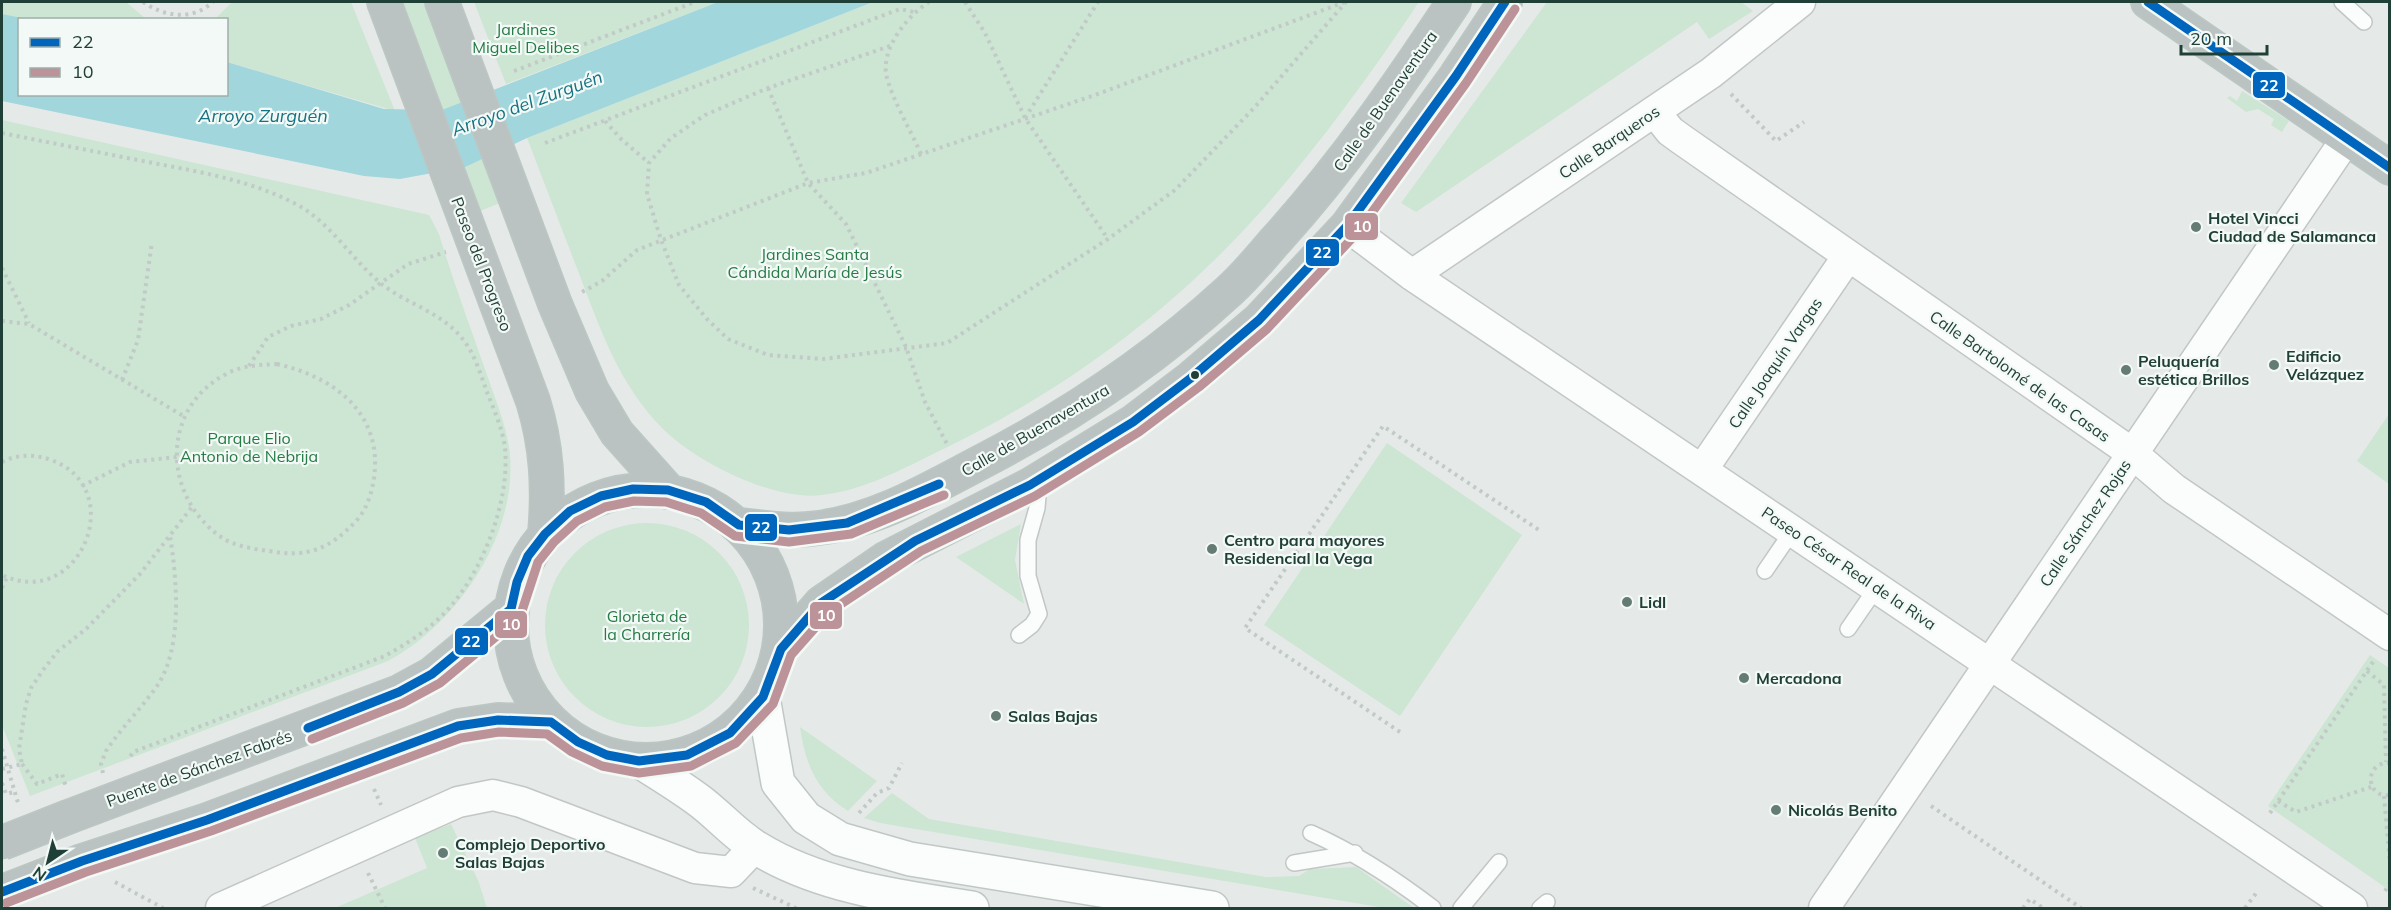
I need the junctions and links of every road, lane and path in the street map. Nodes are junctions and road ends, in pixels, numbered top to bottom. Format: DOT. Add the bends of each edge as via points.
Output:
graph roads {
  1 [pos="143,2"];
  2 [pos="213,2"];
  3 [pos="384,2"];
  4 [pos="442,2"];
  5 [pos="695,2"];
  6 [pos="929,2"];
  7 [pos="965,2"];
  8 [pos="1098,2"];
  9 [pos="1346,2"];
  10 [pos="1454,2"];
  11 [pos="1505,2"];
  12 [pos="1800,2"];
  13 [pos="2148,2"];
  14 [pos="2342,2"];
  15 [pos="914,12"];
  16 [pos="2364,22"];
  17 [pos="890,46"];
  18 [pos="514,71"];
  19 [pos="1711,73"];
  20 [pos="768,88"];
  21 [pos="1655,112"];
  22 [pos="1025,118"];
  23 [pos="605,121"];
  24 [pos="1804,122"];
  25 [pos="2,133"];
  26 [pos="2347,138"];
  27 [pos="545,142"];
  28 [pos="921,154"];
  29 [pos="649,163"];
  30 [pos="2390,168"];
  31 [pos="808,183"];
  32 [pos="1347,225"];
  33 [pos="1108,238"];
  34 [pos="660,240"];
  35 [pos="152,242"];
  36 [pos="450,251"];
  37 [pos="1848,256"];
  38 [pos="2,268"];
  39 [pos="1412,274"];
  40 [pos="379,282"];
  41 [pos="581,292"];
  42 [pos="2,321"];
  43 [pos="29,324"];
  44 [pos="906,347"];
  45 [pos="249,366"];
  46 [pos="122,380"];
  47 [pos="185,417"];
  48 [pos="951,452"];
  49 [pos="2132,453"];
  50 [pos="177,457"];
  51 [pos="2,462"];
  52 [pos="1702,470"];
  53 [pos="1030,485"];
  54 [pos="82,486"];
  55 [pos="668,490"];
  56 [pos="192,507"];
  57 [pos="739,525"];
  58 [pos="1539,530"];
  59 [pos="1793,530"];
  60 [pos="545,534"];
  61 [pos="170,535"];
  62 [pos="1765,571"];
  63 [pos="2,575"];
  64 [pos="7,578"];
  65 [pos="1877,587"];
  66 [pos="2,588"];
  67 [pos="511,609"];
  68 [pos="1848,629"];
  69 [pos="1019,635"];
  70 [pos="2384,644"];
  71 [pos="781,649"];
  72 [pos="1991,664"];
  73 [pos="2367,671"];
  74 [pos="762,697"];
  75 [pos="551,722"];
  76 [pos="1400,732"];
  77 [pos="639,761"];
  78 [pos="902,763"];
  79 [pos="2388,763"];
  80 [pos="22,764"];
  81 [pos="2,769"];
  82 [pos="123,769"];
  83 [pos="103,776"];
  84 [pos="2,783"];
  85 [pos="373,786"];
  86 [pos="2371,787"];
  87 [pos="14,792"];
  88 [pos="2387,796"];
  89 [pos="2278,801"];
  90 [pos="67,803"];
  91 [pos="1931,806"];
  92 [pos="382,807"];
  93 [pos="2270,813"];
  94 [pos="857,815"];
  95 [pos="1311,832"];
  96 [pos="2,843"];
  97 [pos="755,847"];
  98 [pos="356,848"];
  99 [pos="1355,853"];
  100 [pos="1499,862"];
  101 [pos="2390,862"];
  102 [pos="1294,863"];
  103 [pos="731,872"];
  104 [pos="109,878"];
  105 [pos="2390,883"];
  106 [pos="2385,891"];
  107 [pos="2,892"];
  108 [pos="2257,892"];
  109 [pos="163,909"];
  110 [pos="221,909"];
  111 [pos="385,909"];
  112 [pos="796,909"];
  113 [pos="972,909"];
  114 [pos="1212,909"];
  115 [pos="1433,909"];
  116 [pos="1461,909"];
  117 [pos="1824,909"];
  118 [pos="2023,909"];
  119 [pos="2043,909"];
  120 [pos="2081,909"];
  121 [pos="2245,909"];
  122 [pos="2352,909"];
  1 -- 2 [label="path" via="174,16 191,14"];
  3 -- 60 [label="highway, Paseo del Progreso" via="542,430 547,463"];
  4 -- 55 [label="highway" via="555,304 592,391 617,433"];
  5 -- 18 [label="path"];
  6 -- 15 [label="path"];
  7 -- 22 [label="path" via="985,33"];
  8 -- 22 [label="path"];
  9 -- 22 [label="path"];
  9 -- 33 [label="path" via="1254,108 1175,190"];
  10 -- 57 [label="highway, Calle de Buenaventura" via="1387,103 1314,198 1231,290 1109,389 1033,435 926,491 860,518 789,530"];
  11 -- 32 [label="highway"];
  12 -- 19 [label="street, Calle Barqueros"];
  13 -- 26 [label="highway"];
  14 -- 16 [label="lane"];
  15 -- 17 [label="path"];
  15 -- 23 [label="path" via="900,9"];
  17 -- 20 [label="path"];
  17 -- 28 [label="path" via="886,76"];
  19 -- 21 [label="street, Calle Barqueros"];
  19 -- 24 [label="path" via="1776,141"];
  20 -- 29 [label="path" via="705,115 671,138"];
  20 -- 31 [label="path"];
  21 -- 37 [label="street, Calle Bartolomé de las Casas" via="1681,140"];
  21 -- 39 [label="street, Calle Barqueros"];
  22 -- 28 [label="path"];
  22 -- 33 [label="path"];
  23 -- 27 [label="path"];
  23 -- 29 [label="path"];
  25 -- 40 [label="path" via="230,178 268,191 316,216"];
  26 -- 30 [label="highway"];
  26 -- 49 [label="street, Calle Sánchez Rojas"];
  28 -- 31 [label="path" via="866,173"];
  29 -- 34 [label="path" via="647,194"];
  31 -- 34 [label="path"];
  31 -- 44 [label="path" via="846,224"];
  32 -- 39 [label="street, Paseo César Real de la Riva"];
  32 -- 53 [label="highway" via="1259,320 1191,378 1133,422"];
  33 -- 44 [label="path" via="947,343"];
  34 -- 41 [label="path" via="637,250 602,281"];
  34 -- 44 [label="path" via="679,285 728,339 768,355 823,359"];
  35 -- 46 [label="path" via="138,340"];
  36 -- 40 [label="path" via="408,264"];
  37 -- 49 [label="street, Calle Bartolomé de las Casas"];
  37 -- 52 [label="street, Calle Joaquín Vargas"];
  38 -- 43 [label="path"];
  39 -- 52 [label="street, Paseo César Real de la Riva"];
  40 -- 45 [label="path" via="349,305 321,319 291,326 268,337"];
  40 -- 82 [label="path" via="461,336 472,353 496,415 505,446 502,502 476,567 450,607 420,634 384,656 133,752"];
  42 -- 43 [label="path"];
  43 -- 46 [label="path"];
  44 -- 48 [label="path" via="925,402"];
  45 -- 47 [label="path" via="211,384"];
  45 -- 56 [label="path" via="277,364 304,370 340,391 360,412 372,437 376,464 372,491 360,517 341,537 317,551 284,554 223,538"];
  46 -- 47 [label="path"];
  47 -- 50 [label="path"];
  49 -- 70 [label="street, Calle Bartolomé de las Casas" via="2174,489"];
  49 -- 72 [label="street, Calle Sánchez Rojas"];
  50 -- 54 [label="path" via="130,462"];
  50 -- 56 [label="path" via="177,472"];
  51 -- 54 [label="path" via="40,456 71,472"];
  52 -- 59 [label="street, Paseo César Real de la Riva"];
  53 -- 69 [label="lane" via="1038,496 1028,540 1028,576 1039,614"];
  53 -- 71 [label="highway" via="885,559 821,603"];
  54 -- 64 [label="path" via="92,519 82,551 71,565 41,580"];
  55 -- 57 [label="highway" via="706,502"];
  55 -- 60 [label="highway" via="633,489 601,496 570,511"];
  56 -- 61 [label="path"];
  57 -- 71 [label="highway" via="767,561 781,604"];
  58 -- 76 [label="path" via="1383,426 1245,628"];
  59 -- 62 [label="lane"];
  59 -- 65 [label="street, Paseo César Real de la Riva"];
  60 -- 67 [label="highway" via="517,582"];
  61 -- 80 [label="path" via="140,574 58,651 31,688 19,749"];
  61 -- 83 [label="path" via="175,566 173,641 159,684 105,751"];
  63 -- 64 [label="path"];
  64 -- 66 [label="path"];
  65 -- 68 [label="lane"];
  65 -- 72 [label="street, Paseo César Real de la Riva"];
  67 -- 75 [label="highway" via="513,650 526,689"];
  67 -- 90 [label="highway, Puente de Sánchez Fabrés" via="432,674 399,692"];
  70 -- 73 [label="path"];
  71 -- 74 [label="highway"];
  72 -- 117 [label="street, Calle Sánchez Rojas"];
  72 -- 122 [label="street, Paseo César Real de la Riva"];
  73 -- 79 [label="path" via="2384,685"];
  73 -- 89 [label="path"];
  74 -- 77 [label="highway" via="730,733 687,755"];
  74 -- 114 [label="main road" via="778,783 806,818 840,839 909,859"];
  75 -- 77 [label="highway" via="578,742 607,755"];
  75 -- 107 [label="highway, bridge" via="498,720 458,726"];
  77 -- 97 [label="main road" via="697,799"];
  78 -- 94 [label="path" via="889,788 877,794"];
  79 -- 86 [label="path" via="2372,770"];
  80 -- 81 [label="path"];
  80 -- 90 [label="path" via="37,783 62,774"];
  84 -- 87 [label="path" via="6,794"];
  85 -- 92 [label="path"];
  86 -- 88 [label="path"];
  86 -- 89 [label="path" via="2296,812"];
  88 -- 101 [label="path"];
  89 -- 93 [label="path"];
  90 -- 96 [label="highway, Puente de Sánchez Fabrés, bridge"];
  91 -- 120 [label="path"];
  95 -- 99 [label="lane"];
  97 -- 103 [label="street"];
  97 -- 113 [label="main road" via="828,878"];
  98 -- 103 [label="street" via="458,802 493,795 695,868"];
  98 -- 110 [label="street"];
  98 -- 111 [label="path"];
  99 -- 102 [label="lane"];
  99 -- 115 [label="lane"];
  100 -- 116 [label="lane"];
  103 -- 112 [label="path" via="762,894"];
  104 -- 109 [label="path"];
  105 -- 106 [label="path"];
  108 -- 121 [label="path"];
  118 -- 119 [label="path" via="2030,899"];
}
